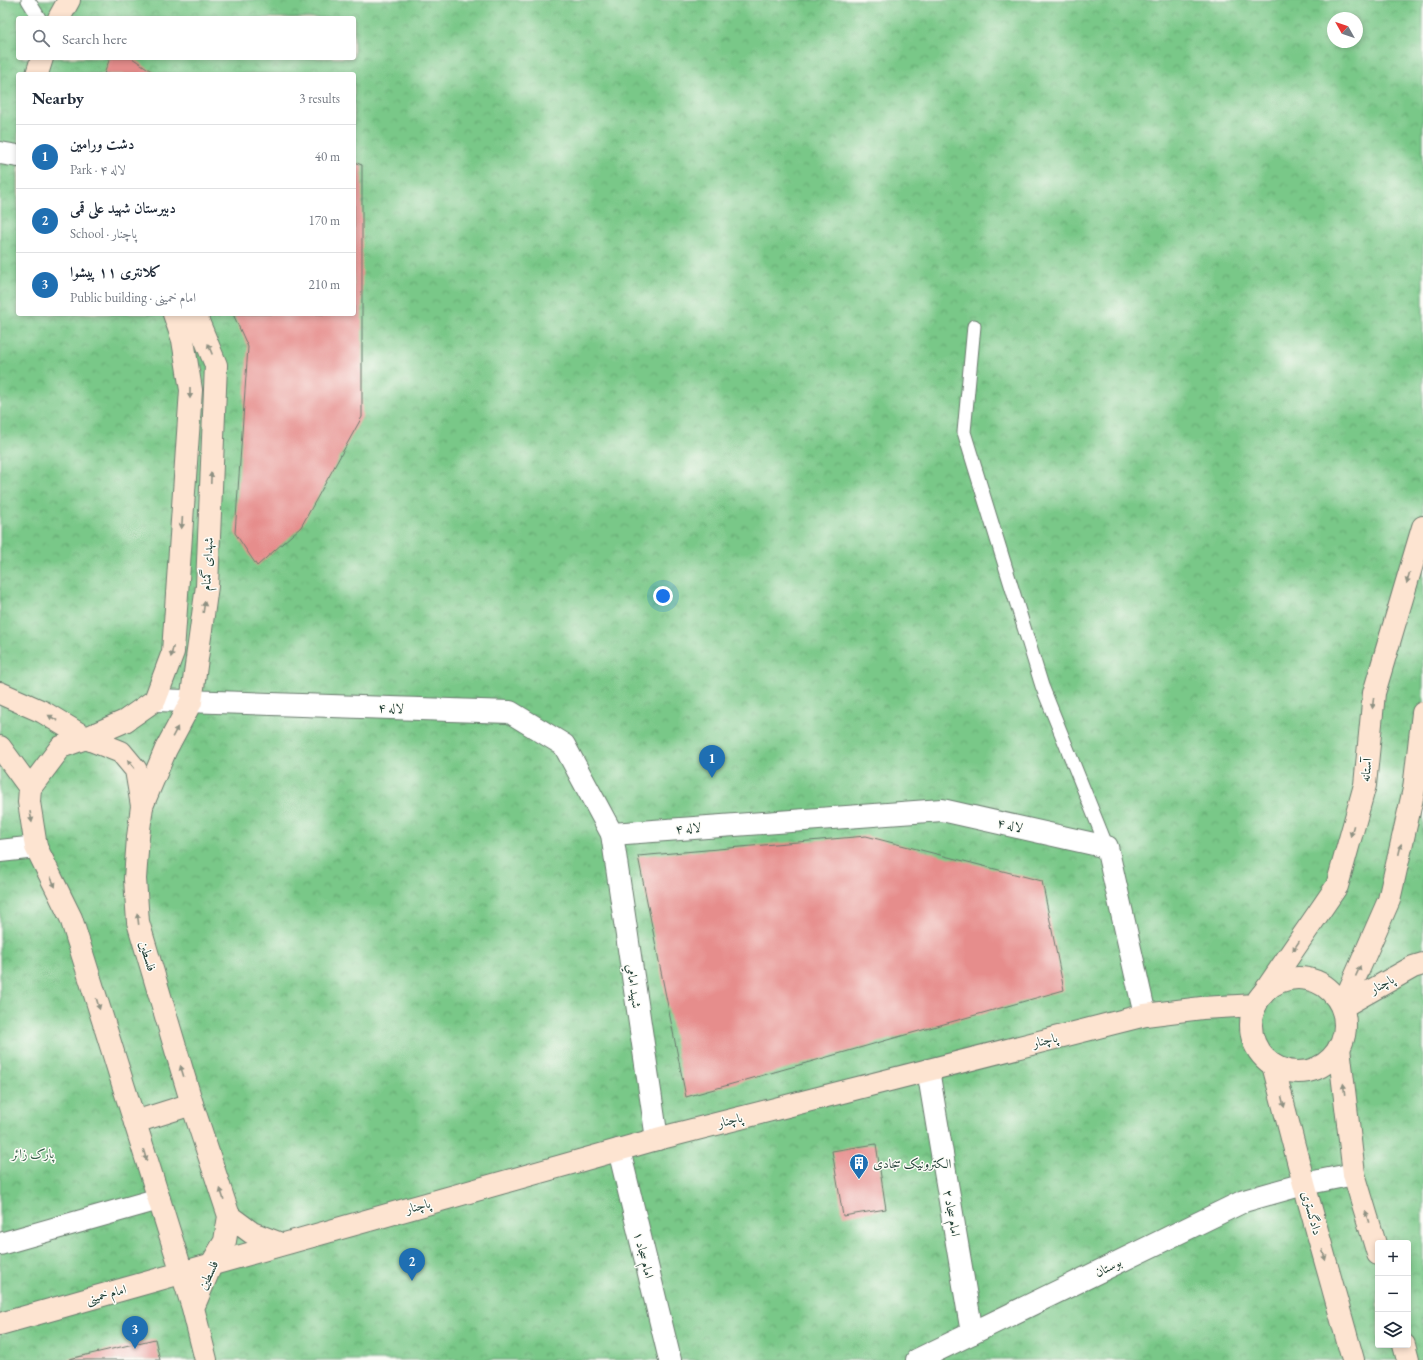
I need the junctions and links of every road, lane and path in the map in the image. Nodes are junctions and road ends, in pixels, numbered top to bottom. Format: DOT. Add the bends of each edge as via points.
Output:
graph roads {
  1 [pos="28,0"];
  2 [pos="69,0"];
  3 [pos="38,16"];
  4 [pos="60,16"];
  5 [pos="41,60"];
  6 [pos="38,72"];
  7 [pos="0,153"];
  8 [pos="16,156"];
  9 [pos="175,316"];
  10 [pos="196,316"];
  11 [pos="974,326"];
  12 [pos="1423,527"];
  13 [pos="0,693"];
  14 [pos="155,700"];
  15 [pos="191,702"];
  16 [pos="1423,713"];
  17 [pos="86,738"];
  18 [pos="0,747"];
  19 [pos="30,788"];
  20 [pos="142,806"];
  21 [pos="612,834"];
  22 [pos="36,847"];
  23 [pos="1107,847"];
  24 [pos="0,851"];
  25 [pos="1423,964"];
  26 [pos="1259,999"];
  27 [pos="1342,1006"];
  28 [pos="1146,1015"];
  29 [pos="1339,1048"];
  30 [pos="1273,1065"];
  31 [pos="928,1070"];
  32 [pos="192,1104"];
  33 [pos="135,1122"];
  34 [pos="657,1139"];
  35 [pos="619,1150"];
  36 [pos="1354,1174"];
  37 [pos="1304,1184"];
  38 [pos="159,1199"];
  39 [pos="229,1216"];
  40 [pos="0,1244"];
  41 [pos="281,1244"];
  42 [pos="1375,1244"];
  43 [pos="212,1265"];
  44 [pos="182,1273"];
  45 [pos="193,1308"];
  46 [pos="0,1324"];
  47 [pos="972,1333"];
  48 [pos="1405,1348"];
  49 [pos="206,1360"];
  50 [pos="670,1360"];
  51 [pos="917,1360"];
  52 [pos="1353,1360"];
  53 [pos="1408,1360"];
  1 -- 3 [label="lane"];
  2 -- 4 [label="main road"];
  5 -- 6 [label="main road"];
  7 -- 8 [label="street"];
  9 -- 14 [label="main road, one-way" via="183,340 191,390 173,652"];
  15 -- 10 [label="main road, شهدای گمنام, one-way" via="207,586 216,365"];
  11 -- 23 [label="lane" via="964,432 1042,686"];
  12 -- 26 [label="main road, آستانه, one-way" via="1374,693 1365,786 1337,886"];
  17 -- 13 [label="main road, فلسطین, one-way" via="43,712"];
  14 -- 15 [label="street, لاله ۴"];
  14 -- 17 [label="main road" via="125,721"];
  20 -- 15 [label="main road, شهدای گمنام, one-way" via="166,749"];
  15 -- 21 [label="street, لاله ۴" via="510,712 564,745"];
  27 -- 16 [label="main road, one-way" via="1389,900 1414,789"];
  17 -- 19 [label="main road" via="61,747"];
  20 -- 17 [label="main road, فلسطین, one-way" via="136,770 121,752"];
  18 -- 19 [label="main road"];
  19 -- 22 [label="main road, فلسطین, one-way" via="29,802"];
  32 -- 20 [label="main road, فلسطین, one-way" via="138,922 135,879"];
  21 -- 23 [label="street, لاله ۴" via="942,810"];
  21 -- 34 [label="street, شهيد امامي"];
  22 -- 24 [label="street"];
  22 -- 33 [label="main road, فلسطین, one-way" via="71,918"];
  23 -- 28 [label="street"];
  25 -- 27 [label="main road, پاچنار"];
  26 -- 27 [label="main road" via="1274,984 1300,978 1313,980 1330,990"];
  26 -- 28 [label="main road, پاچنار"];
  26 -- 30 [label="main road" via="1252,1018 1252,1031 1255,1044"];
  27 -- 29 [label="main road" via="1344,1034"];
  28 -- 31 [label="main road, پاچنار"];
  29 -- 30 [label="main road" via="1330,1060 1317,1068 1302,1072"];
  36 -- 29 [label="main road, one-way"];
  30 -- 37 [label="main road, دادگستری, one-way"];
  31 -- 34 [label="main road, پاچنار"];
  31 -- 47 [label="street, امام سجاد ۲"];
  32 -- 33 [label="main road"];
  39 -- 32 [label="main road, فلسطین, one-way"];
  33 -- 38 [label="main road, فلسطین, one-way"];
  34 -- 35 [label="main road, پاچنار"];
  35 -- 41 [label="main road, پاچنار"];
  35 -- 50 [label="street, امام سجاد ۱"];
  36 -- 37 [label="street, بوستان"];
  42 -- 36 [label="main road, one-way"];
  37 -- 47 [label="street, بوستان" via="1244,1201"];
  37 -- 52 [label="main road, دادگستری, one-way"];
  38 -- 40 [label="street"];
  38 -- 44 [label="main road, فلسطین"];
  39 -- 41 [label="main road" via="252,1233"];
  39 -- 43 [label="main road, فلسطین" via="225,1240"];
  41 -- 43 [label="main road, پاچنار"];
  43 -- 44 [label="main road, امام خمینی"];
  43 -- 45 [label="main road, فلسطین"];
  44 -- 45 [label="main road, فلسطین"];
  44 -- 46 [label="main road, امام خمینی"];
  45 -- 49 [label="main road"];
  47 -- 51 [label="street, بوستان"];
  48 -- 53 [label="main road"];
}
